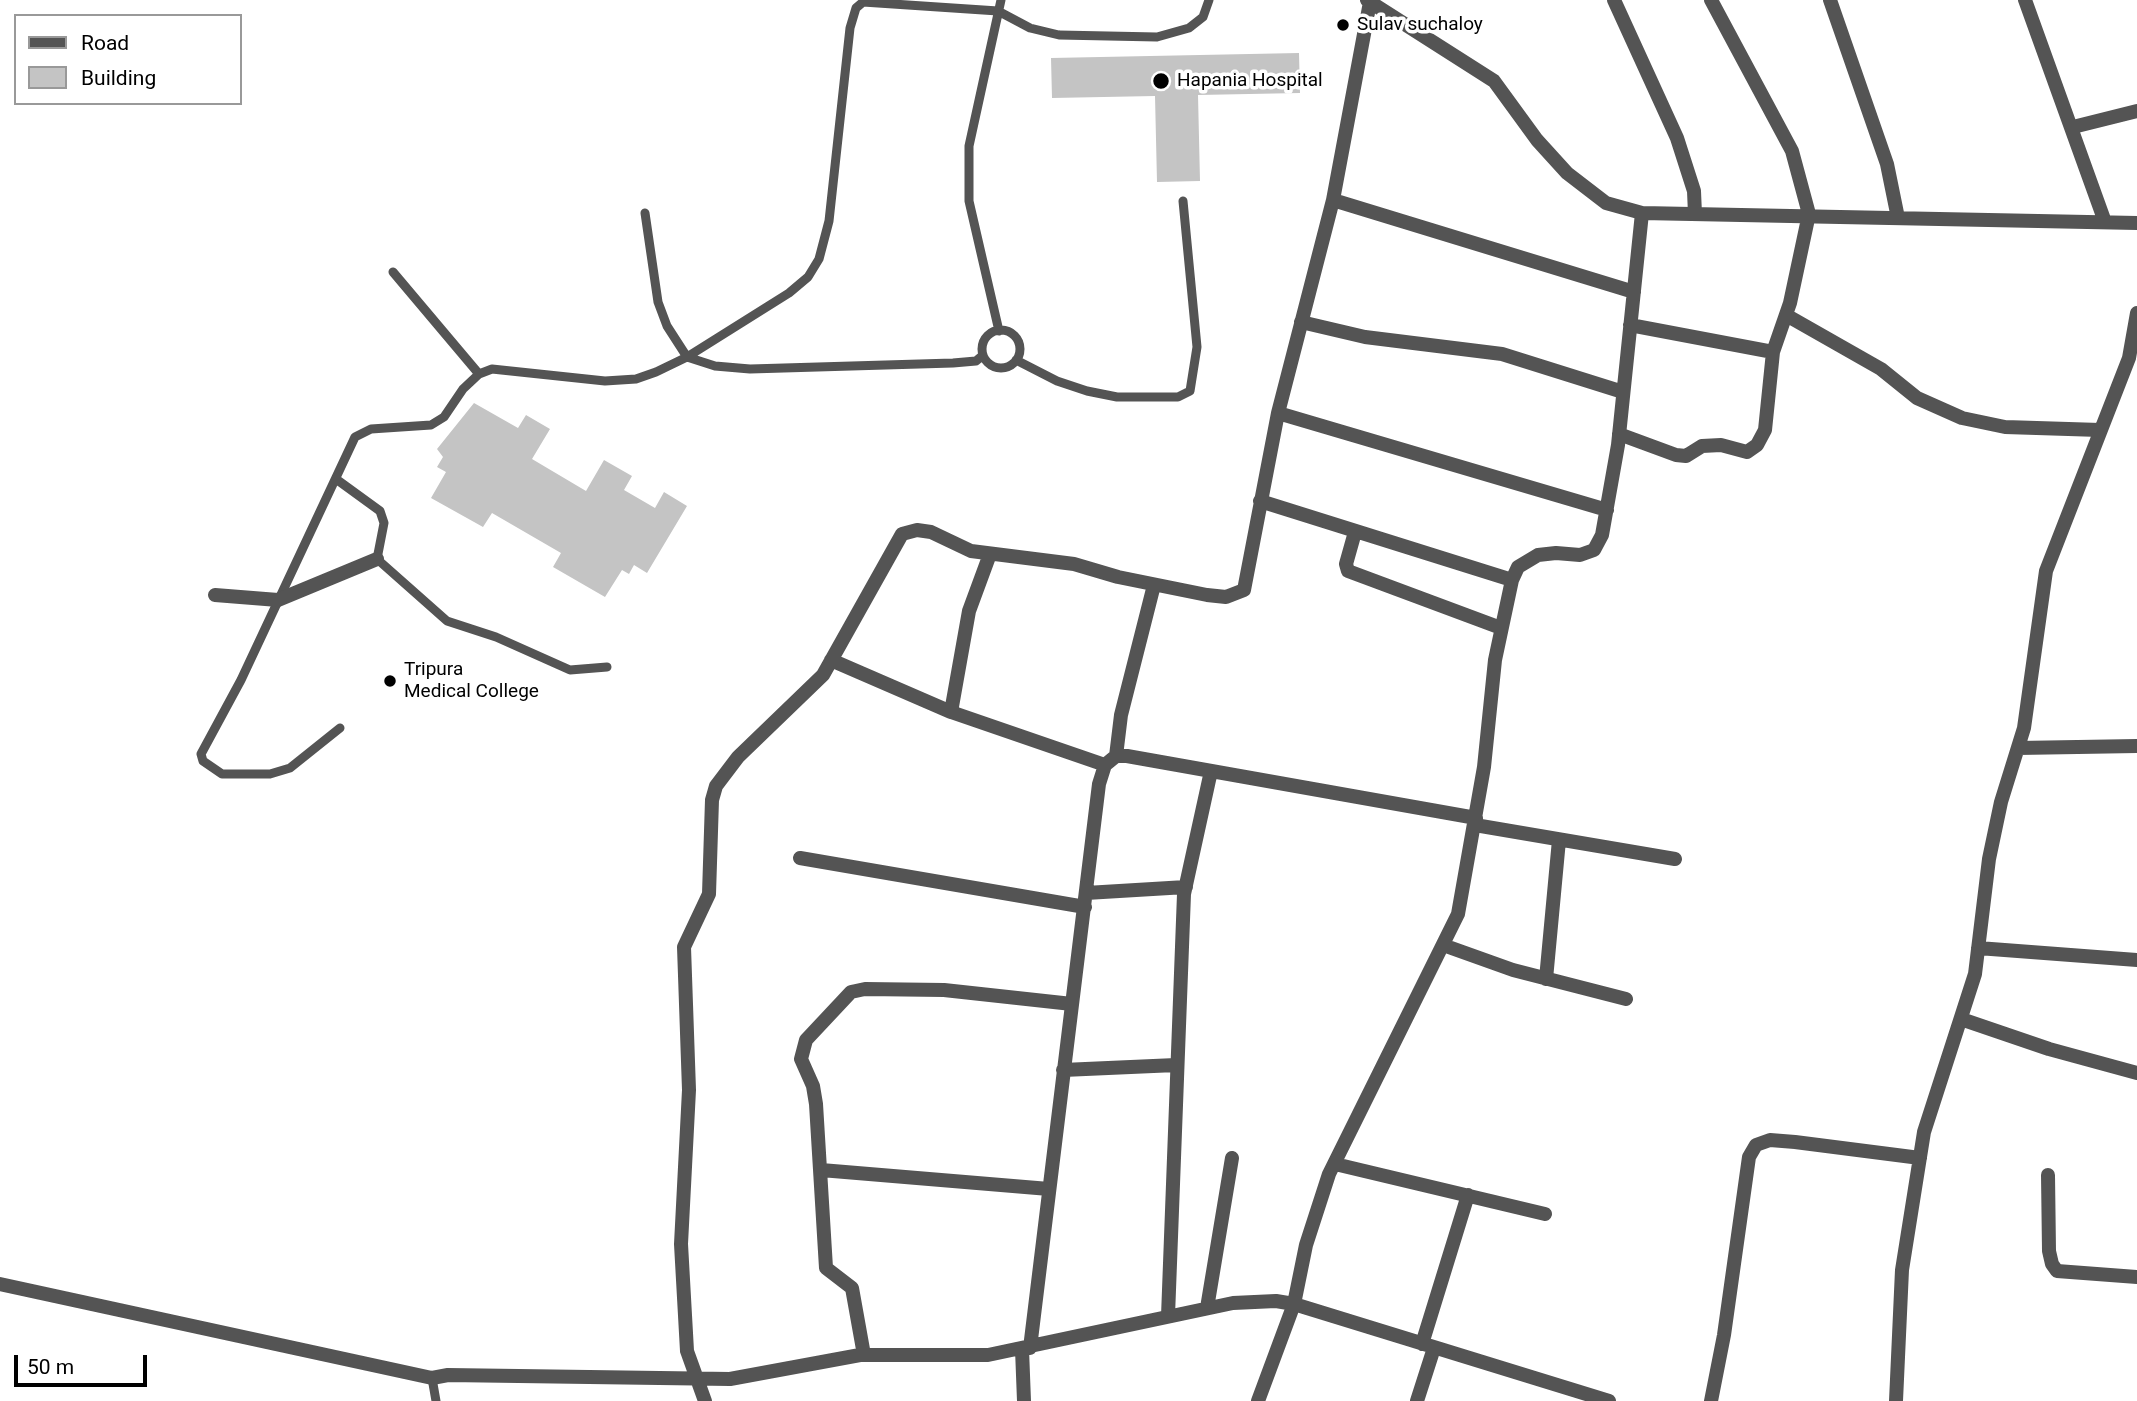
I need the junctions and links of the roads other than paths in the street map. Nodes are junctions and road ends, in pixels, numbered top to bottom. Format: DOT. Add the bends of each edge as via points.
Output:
graph roads {
  1 [pos="1001,0"];
  2 [pos="1209,0"];
  3 [pos="1614,0"];
  4 [pos="1711,0"];
  5 [pos="1830,0"];
  6 [pos="2025,0"];
  7 [pos="1368,1"];
  8 [pos="998,10"];
  9 [pos="2137,111"];
  10 [pos="2073,127"];
  11 [pos="1333,200"];
  12 [pos="1183,201"];
  13 [pos="1642,212"];
  14 [pos="645,213"];
  15 [pos="1695,214"];
  16 [pos="1809,214"];
  17 [pos="1898,218"];
  18 [pos="2105,222"];
  19 [pos="2137,223"];
  20 [pos="393,272"];
  21 [pos="1633,292"];
  22 [pos="2137,313"];
  23 [pos="1786,315"];
  24 [pos="1301,322"];
  25 [pos="1630,325"];
  26 [pos="999,331"];
  27 [pos="1773,352"];
  28 [pos="982,356"];
  29 [pos="687,357"];
  30 [pos="1016,360"];
  31 [pos="479,374"];
  32 [pos="1623,392"];
  33 [pos="1278,413"];
  34 [pos="2100,430"];
  35 [pos="1619,434"];
  36 [pos="335,479"];
  37 [pos="1260,501"];
  38 [pos="1607,510"];
  39 [pos="1355,532"];
  40 [pos="990,554"];
  41 [pos="377,559"];
  42 [pos="1512,580"];
  43 [pos="1154,586"];
  44 [pos="215,595"];
  45 [pos="278,600"];
  46 [pos="1501,628"];
  47 [pos="831,660"];
  48 [pos="607,667"];
  49 [pos="951,712"];
  50 [pos="340,728"];
  51 [pos="2137,746"];
  52 [pos="2018,748"];
  53 [pos="1111,761"];
  54 [pos="1211,771"];
  55 [pos="1475,821"];
  56 [pos="1559,840"];
  57 [pos="800,858"];
  58 [pos="1675,859"];
  59 [pos="1186,887"];
  60 [pos="1085,900"];
  61 [pos="1443,945"];
  62 [pos="1978,948"];
  63 [pos="2137,960"];
  64 [pos="1546,979"];
  65 [pos="1626,999"];
  66 [pos="1072,1004"];
  67 [pos="1961,1019"];
  68 [pos="1176,1065"];
  69 [pos="1063,1070"];
  70 [pos="2137,1073"];
  71 [pos="1232,1158"];
  72 [pos="1920,1158"];
  73 [pos="1335,1164"];
  74 [pos="821,1170"];
  75 [pos="2048,1175"];
  76 [pos="1049,1189"];
  77 [pos="1468,1195"];
  78 [pos="1545,1214"];
  79 [pos="2137,1277"];
  80 [pos="0,1284"];
  81 [pos="1294,1304"];
  82 [pos="1207,1308"];
  83 [pos="1168,1316"];
  84 [pos="1428,1346"];
  85 [pos="1026,1348"];
  86 [pos="864,1355"];
  87 [pos="432,1378"];
  88 [pos="695,1379"];
  89 [pos="1566,1394"];
  90 [pos="436,1401"];
  91 [pos="705,1401"];
  92 [pos="1024,1401"];
  93 [pos="1258,1401"];
  94 [pos="1417,1401"];
  95 [pos="1609,1401"];
  96 [pos="1711,1401"];
  97 [pos="1896,1401"];
  1 -- 8 [label="lane"];
  2 -- 8 [label="lane" via="1203,17 1189,28 1157,37 1059,35 1030,28"];
  3 -- 15 [label="street" via="1677,138 1694,191"];
  4 -- 16 [label="street" via="1792,152"];
  5 -- 17 [label="street" via="1887,164"];
  6 -- 10 [label="street"];
  7 -- 11 [label="street"];
  7 -- 13 [label="street" via="1494,81 1567,173 1606,203"];
  8 -- 26 [label="lane" via="969,146 968,201"];
  8 -- 29 [label="lane" via="875,1 856,8 850,28 835,182 819,259 808,277 789,293"];
  9 -- 10 [label="street"];
  10 -- 18 [label="street"];
  11 -- 21 [label="street"];
  11 -- 24 [label="street"];
  12 -- 30 [label="lane" via="1197,347 1190,391 1178,397 1117,397 1057,381"];
  13 -- 15 [label="street"];
  13 -- 21 [label="street"];
  14 -- 29 [label="lane" via="658,302"];
  15 -- 16 [label="street"];
  16 -- 17 [label="street"];
  16 -- 23 [label="street"];
  17 -- 18 [label="street"];
  18 -- 19 [label="street"];
  20 -- 31 [label="lane"];
  21 -- 25 [label="street"];
  22 -- 34 [label="street" via="2129,358"];
  23 -- 27 [label="street"];
  23 -- 34 [label="street" via="1881,369 1917,398 1962,418 2005,427"];
  24 -- 32 [label="street" via="1365,337 1502,354"];
  24 -- 33 [label="street"];
  25 -- 27 [label="street"];
  25 -- 32 [label="street"];
  26 -- 28 [label="lane" via="985,339"];
  26 -- 30 [label="lane" via="1011,333 1019,343"];
  27 -- 35 [label="street" via="1765,429 1757,445 1747,452 1721,444 1676,455"];
  28 -- 29 [label="lane" via="953,363 750,369 715,366"];
  28 -- 30 [label="lane" via="1000,368"];
  29 -- 31 [label="lane" via="636,379 605,382 492,369"];
  31 -- 36 [label="lane" via="444,417 431,425 370,429 355,437"];
  32 -- 35 [label="street"];
  33 -- 37 [label="street"];
  33 -- 38 [label="street"];
  34 -- 52 [label="street" via="2046,571 2025,729"];
  35 -- 38 [label="street"];
  36 -- 41 [label="lane" via="380,511 384,523"];
  36 -- 45 [label="lane"];
  37 -- 39 [label="street"];
  37 -- 43 [label="street" via="1244,590 1226,597"];
  38 -- 42 [label="street" via="1594,550 1580,555 1538,555 1518,567"];
  39 -- 42 [label="street"];
  39 -- 46 [label="street" via="1348,571"];
  40 -- 43 [label="street" via="1074,564"];
  40 -- 47 [label="street" via="971,551 931,531 902,534"];
  40 -- 49 [label="street" via="968,611"];
  41 -- 45 [label="street"];
  41 -- 48 [label="lane" via="447,621 570,670"];
  42 -- 46 [label="street"];
  43 -- 53 [label="street"];
  44 -- 45 [label="street"];
  45 -- 50 [label="lane" via="201,754 203,761 222,774 270,774 290,768"];
  46 -- 55 [label="street"];
  47 -- 49 [label="street"];
  47 -- 88 [label="street" via="716,786 709,894 684,947 688,1090 681,1244 687,1352"];
  49 -- 53 [label="street"];
  51 -- 52 [label="street"];
  52 -- 62 [label="street" via="2001,802"];
  53 -- 54 [label="street"];
  53 -- 60 [label="street" via="1099,784"];
  54 -- 55 [label="street"];
  54 -- 59 [label="street"];
  55 -- 56 [label="street"];
  55 -- 61 [label="street" via="1462,900"];
  56 -- 58 [label="street"];
  56 -- 64 [label="street"];
  57 -- 60 [label="street"];
  59 -- 60 [label="street"];
  59 -- 68 [label="street"];
  60 -- 66 [label="street"];
  61 -- 64 [label="street"];
  61 -- 73 [label="street"];
  62 -- 63 [label="street"];
  62 -- 67 [label="street"];
  64 -- 65 [label="street"];
  66 -- 69 [label="street"];
  66 -- 74 [label="street" via="944,990 851,992 801,1049 816,1104"];
  67 -- 70 [label="street"];
  67 -- 72 [label="street" via="1924,1132"];
  68 -- 69 [label="street"];
  68 -- 83 [label="street"];
  69 -- 76 [label="street"];
  71 -- 82 [label="street"];
  72 -- 96 [label="street" via="1783,1141 1756,1145 1749,1157"];
  72 -- 97 [label="street" via="1902,1270"];
  73 -- 77 [label="street"];
  73 -- 81 [label="street" via="1306,1245"];
  74 -- 76 [label="street"];
  74 -- 86 [label="street" via="826,1268 852,1288"];
  75 -- 79 [label="street" via="2049,1251 2057,1271"];
  76 -- 85 [label="street"];
  77 -- 78 [label="street"];
  77 -- 84 [label="street"];
  80 -- 87 [label="street"];
  81 -- 82 [label="street" via="1262,1301"];
  81 -- 84 [label="street"];
  81 -- 93 [label="street"];
  82 -- 83 [label="street"];
  83 -- 85 [label="street"];
  84 -- 89 [label="street"];
  84 -- 94 [label="street"];
  85 -- 86 [label="street" via="988,1355"];
  85 -- 92 [label="street"];
  86 -- 88 [label="street" via="730,1379"];
  87 -- 88 [label="street"];
  87 -- 90 [label="lane"];
  88 -- 91 [label="street"];
  89 -- 95 [label="street"];
}
